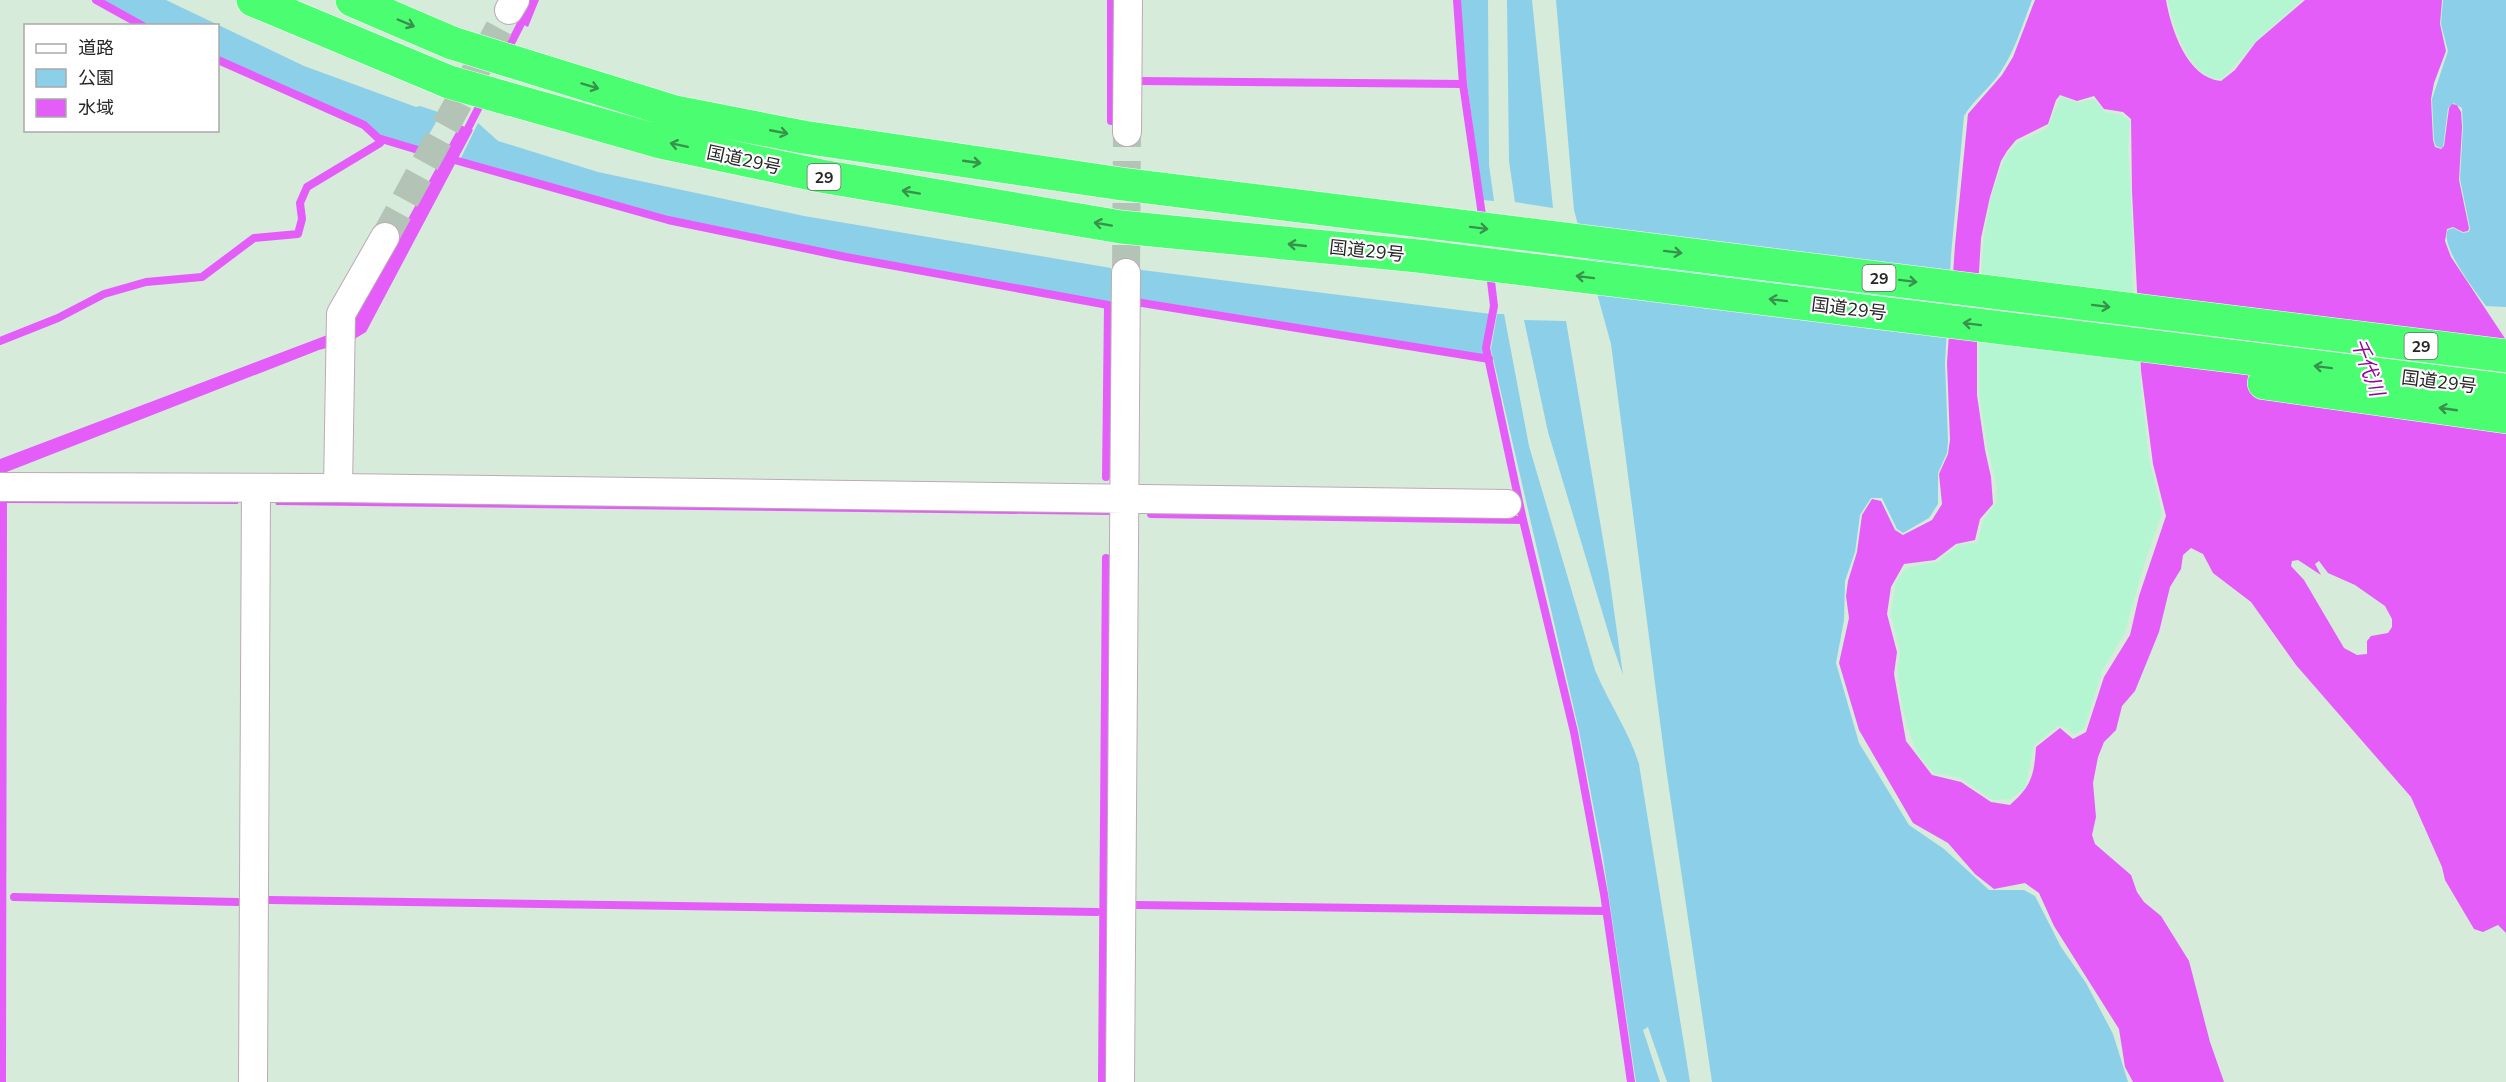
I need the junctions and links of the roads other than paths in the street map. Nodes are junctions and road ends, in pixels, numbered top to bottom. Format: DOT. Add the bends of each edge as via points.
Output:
graph roads {
  1 [pos="253,0"];
  2 [pos="352,0"];
  3 [pos="1128,0"];
  4 [pos="1127,132"];
  5 [pos="385,237"];
  6 [pos="1126,273"];
  7 [pos="2030,331"];
  8 [pos="2337,335"];
  9 [pos="2506,345"];
  10 [pos="2506,357"];
  11 [pos="2506,390"];
  12 [pos="2506,417"];
  13 [pos="0,486"];
  14 [pos="338,488"];
  15 [pos="256,489"];
  16 [pos="1123,497"];
  17 [pos="1507,504"];
  18 [pos="253,1082"];
  19 [pos="1120,1082"];
  7 -- 1 [label="highway, 国道29号 / 29, one-way" via="1418,256 1121,227 821,176 662,142 449,82"];
  2 -- 8 [label="highway, 国道29号 / 29, one-way" via="452,44 675,112 803,137 1122,184"];
  3 -- 4 [label="street"];
  5 -- 14 [label="street" via="341,314"];
  6 -- 16 [label="street"];
  11 -- 7 [label="highway, 国道29号 / 29, one-way"];
  12 -- 7 [label="highway, 29, one-way" via="2081,357"];
  8 -- 9 [label="highway, 29"];
  8 -- 10 [label="highway, 国道29号 / 29"];
  13 -- 15 [label="street"];
  14 -- 15 [label="street"];
  14 -- 16 [label="street"];
  15 -- 18 [label="street"];
  16 -- 17 [label="street"];
  16 -- 19 [label="street"];
}
